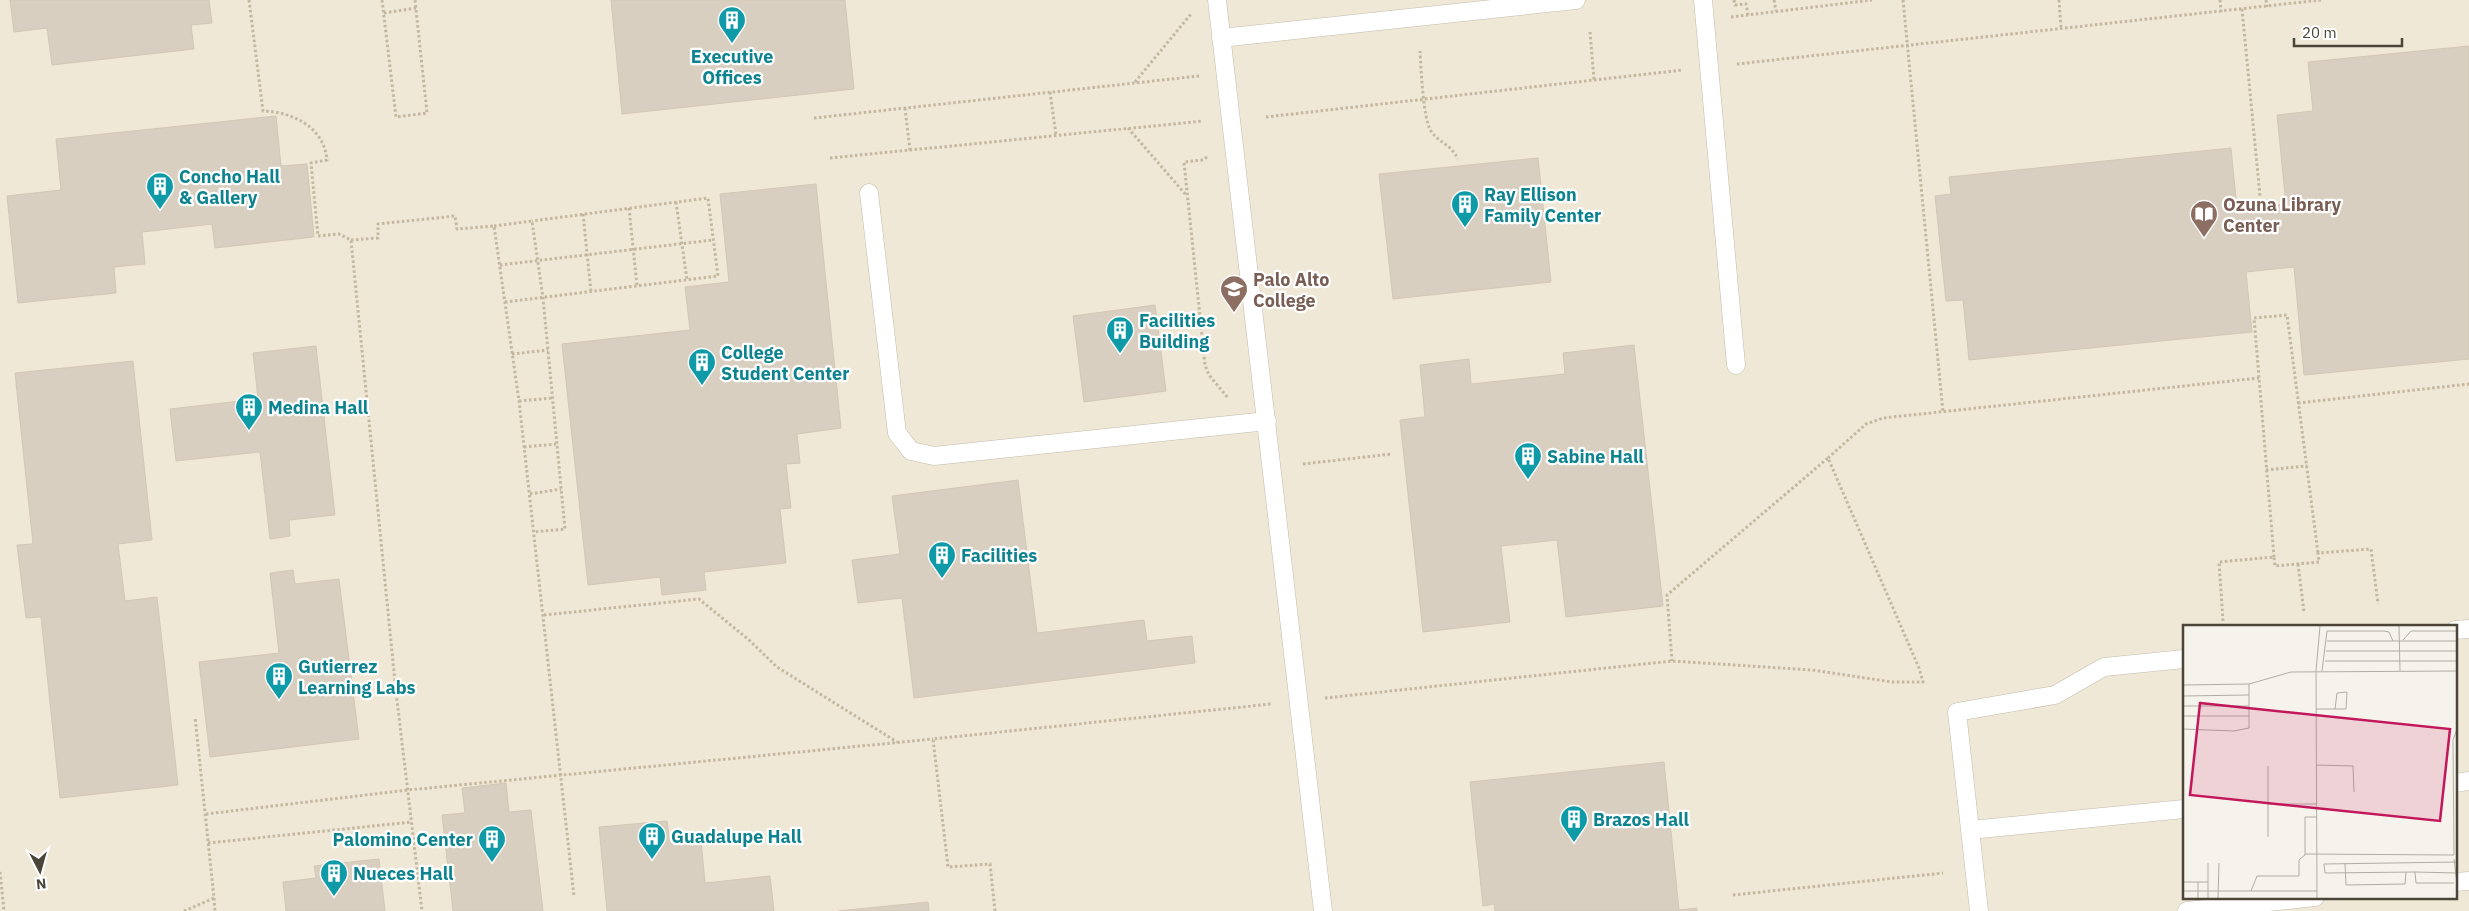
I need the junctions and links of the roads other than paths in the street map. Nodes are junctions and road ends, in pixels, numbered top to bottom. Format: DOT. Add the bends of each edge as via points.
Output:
graph roads {
  1 [pos="1217,0"];
  2 [pos="1576,0"];
  3 [pos="1703,0"];
  4 [pos="1222,38"];
  5 [pos="869,193"];
  6 [pos="1736,365"];
  7 [pos="1267,421"];
  8 [pos="2469,629"];
  9 [pos="2456,630"];
  10 [pos="2183,659"];
  11 [pos="2469,781"];
  12 [pos="2456,783"];
  13 [pos="2183,809"];
  14 [pos="1970,830"];
  15 [pos="2469,881"];
  16 [pos="2456,882"];
  17 [pos="2306,898"];
  18 [pos="1323,911"];
  19 [pos="1979,911"];
  20 [pos="2187,911"];
  1 -- 4 [label="lane"];
  2 -- 4 [label="lane"];
  3 -- 6 [label="lane"];
  4 -- 7 [label="lane"];
  5 -- 7 [label="lane" via="897,433 911,451 934,456"];
  7 -- 18 [label="lane"];
  8 -- 9 [label="lane"];
  10 -- 14 [label="lane" via="2104,667 2055,694 1957,712"];
  11 -- 12 [label="lane"];
  13 -- 14 [label="lane"];
  14 -- 19 [label="lane"];
  15 -- 16 [label="lane"];
  17 -- 20 [label="lane"];
}
